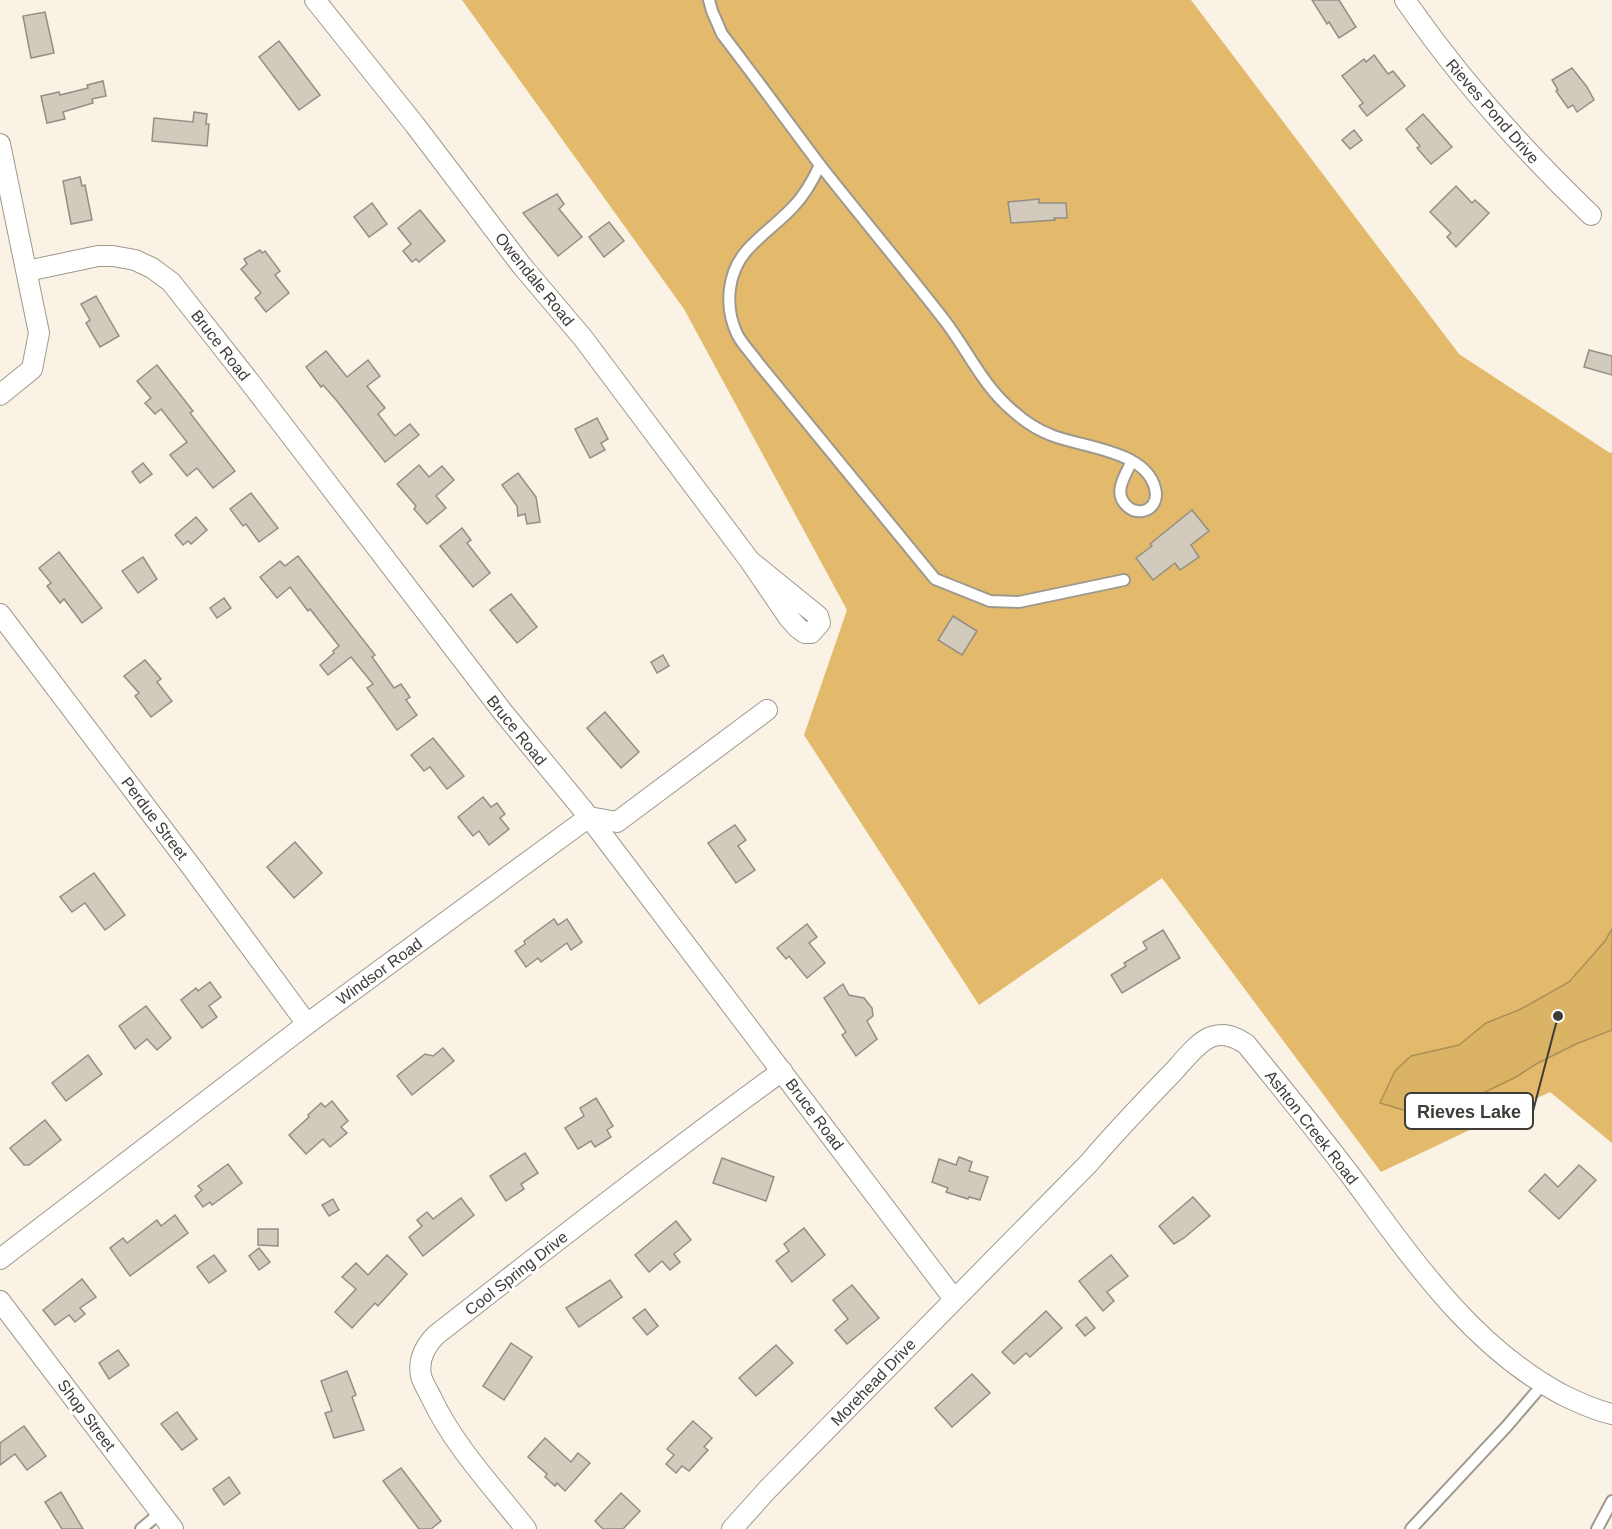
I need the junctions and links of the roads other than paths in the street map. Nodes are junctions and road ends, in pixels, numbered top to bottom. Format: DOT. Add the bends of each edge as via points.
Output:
graph roads {
  1 [pos="315,0"];
  2 [pos="709,0"];
  3 [pos="1405,0"];
  4 [pos="0,144"];
  5 [pos="820,165"];
  6 [pos="1591,215"];
  7 [pos="27,271"];
  8 [pos="0,395"];
  9 [pos="1132,461"];
  10 [pos="750,561"];
  11 [pos="1124,580"];
  12 [pos="0,614"];
  13 [pos="767,710"];
  14 [pos="589,817"];
  15 [pos="307,1024"];
  16 [pos="782,1071"];
  17 [pos="1016,1237"];
  18 [pos="0,1259"];
  19 [pos="954,1299"];
  20 [pos="0,1301"];
  21 [pos="1543,1384"];
  22 [pos="1612,1414"];
  23 [pos="1612,1501"];
  24 [pos="161,1512"];
  25 [pos="141,1529"];
  26 [pos="173,1529"];
  27 [pos="526,1529"];
  28 [pos="732,1529"];
  29 [pos="1411,1529"];
  30 [pos="1597,1529"];
  1 -- 10 [label="street, Owendale Road" via="522,266 583,338"];
  2 -- 5 [label="lane" via="722,33"];
  3 -- 6 [label="street, Rieves Pond Drive" via="1493,114"];
  4 -- 7 [label="street"];
  5 -- 9 [label="lane" via="947,323 999,399 1052,436"];
  5 -- 11 [label="lane" via="795,205 740,259 732,278 731,316 738,335 759,364 935,579 990,601 1019,602"];
  7 -- 8 [label="street" via="39,333 32,369"];
  7 -- 14 [label="street, Bruce Road" via="113,256 152,268 171,282 502,711"];
  9 -- 9 [label="lane" via="1120,495 1129,508 1142,511 1154,504 1156,491 1149,477"];
  12 -- 15 [label="street, Perdue Street"];
  13 -- 14 [label="street" via="617,822"];
  14 -- 15 [label="street, Windsor Road"];
  14 -- 16 [label="street, Bruce Road"];
  15 -- 18 [label="street, Windsor Road"];
  16 -- 19 [label="street, Bruce Road"];
  16 -- 27 [label="street, Cool Spring Drive" via="429,1342 421,1364 422,1377 436,1409 452,1436"];
  17 -- 19 [label="street, Morehead Drive"];
  17 -- 21 [label="street, Ashton Creek Road" via="1203,1041 1225,1035 1236,1037 1246,1044 1315,1129 1448,1302 1481,1335"];
  19 -- 28 [label="street, Morehead Drive"];
  20 -- 24 [label="street, Shop Street"];
  21 -- 22 [label="street, Ashton Creek Road" via="1576,1402"];
  21 -- 29 [label="lane"];
  23 -- 30 [label="lane"];
  24 -- 25 [label="lane"];
  24 -- 26 [label="street, Shop Street"];
}
